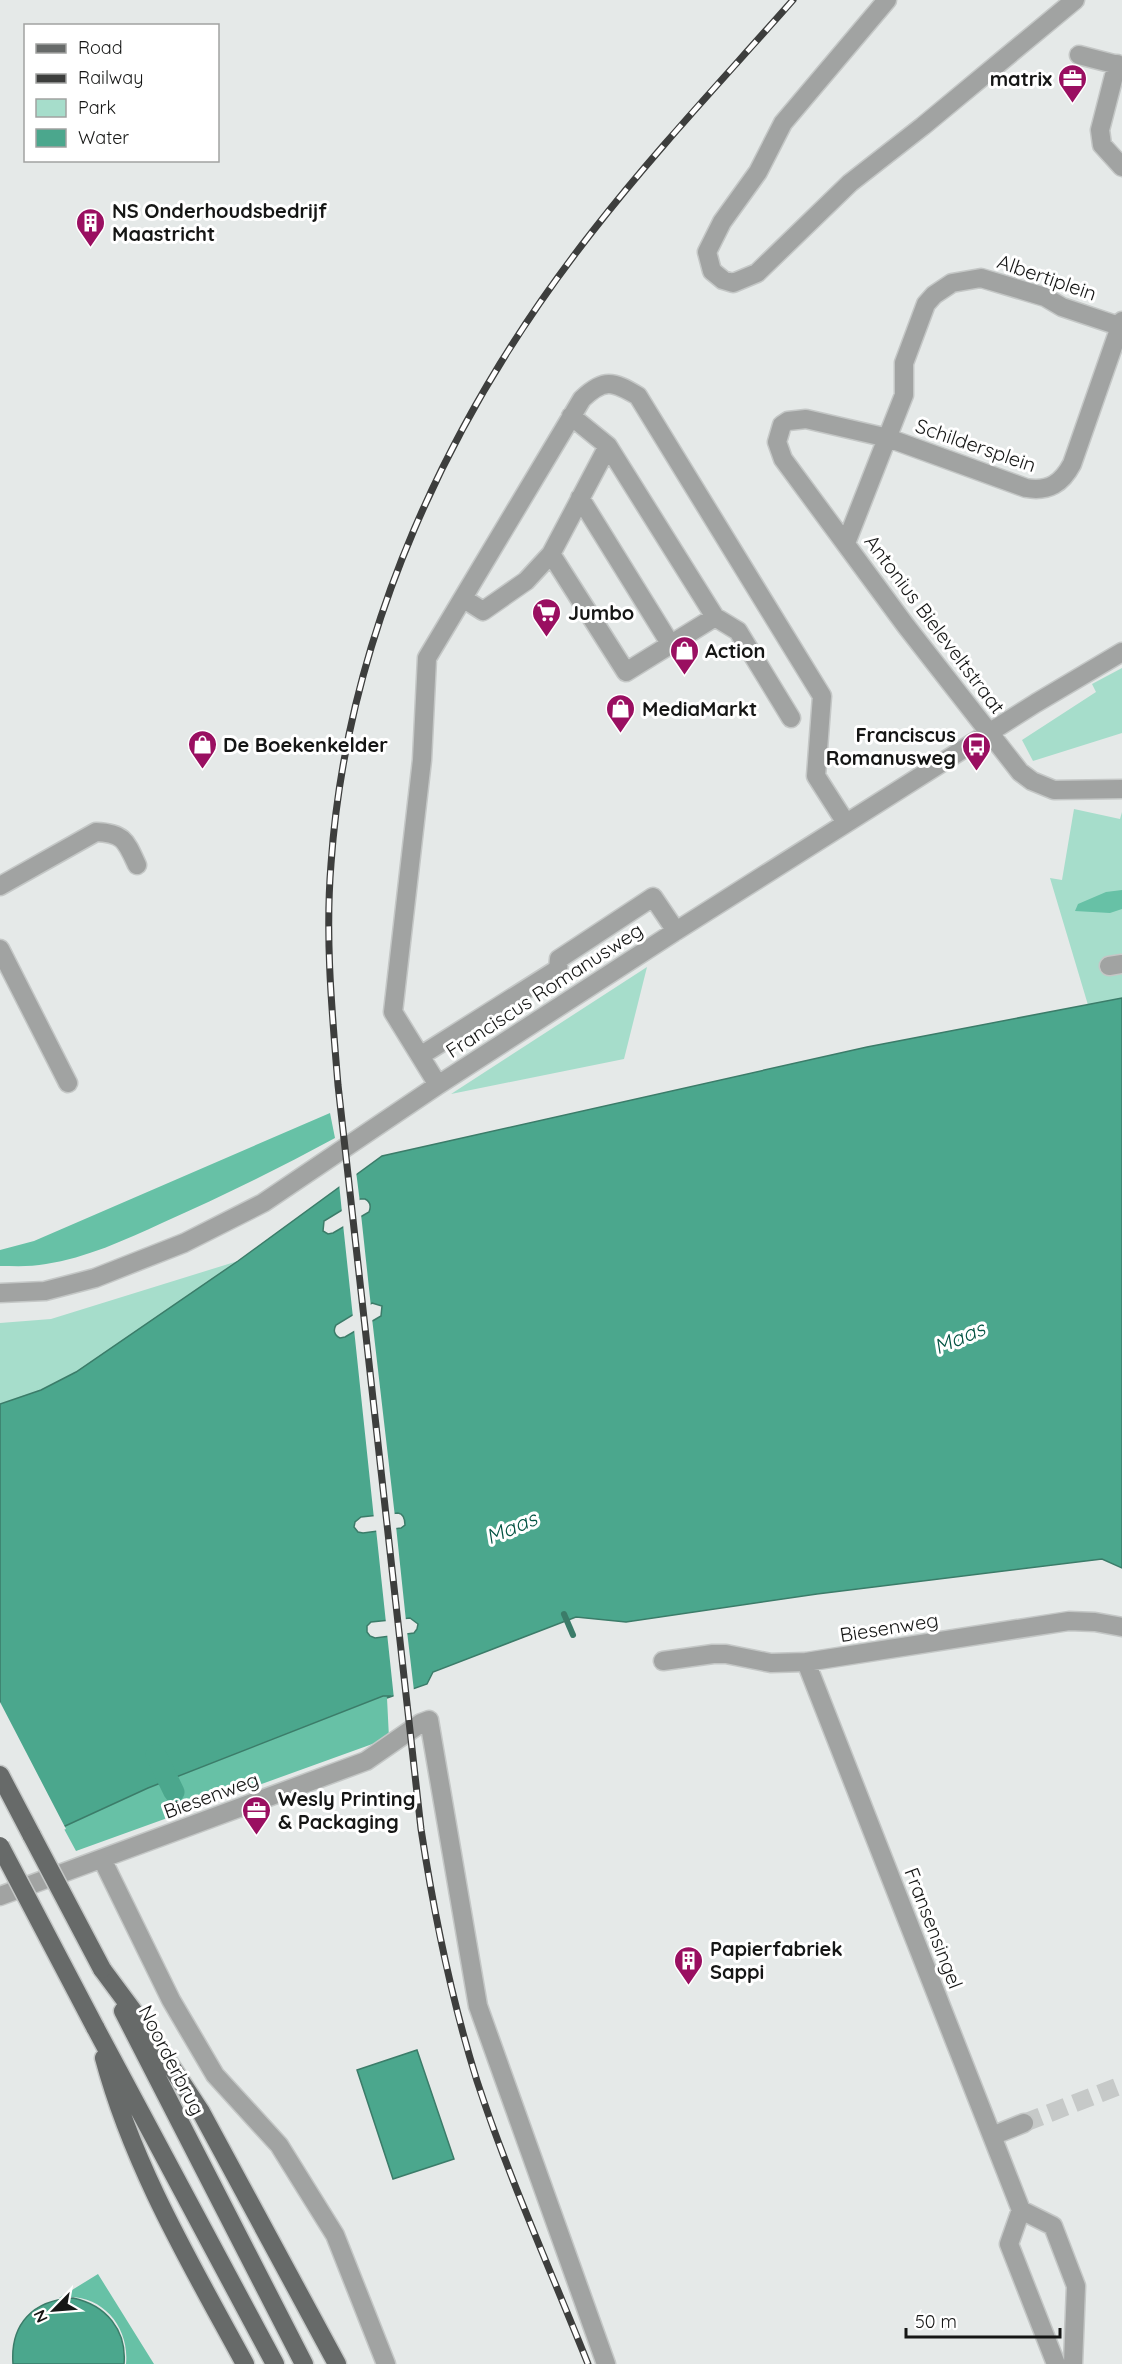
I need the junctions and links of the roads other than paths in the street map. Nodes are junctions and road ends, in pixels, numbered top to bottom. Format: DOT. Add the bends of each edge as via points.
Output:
graph roads {
  1 [pos="887,0"];
  2 [pos="1075,0"];
  3 [pos="1079,55"];
  4 [pos="1119,65"];
  5 [pos="1122,167"];
  6 [pos="1121,325"];
  7 [pos="571,416"];
  8 [pos="888,438"];
  9 [pos="608,446"];
  10 [pos="580,498"];
  11 [pos="846,543"];
  12 [pos="551,554"];
  13 [pos="464,599"];
  14 [pos="715,617"];
  15 [pos="671,645"];
  16 [pos="1122,652"];
  17 [pos="791,718"];
  18 [pos="989,733"];
  19 [pos="1122,789"];
  20 [pos="846,823"];
  21 [pos="137,865"];
  22 [pos="0,886"];
  23 [pos="676,931"];
  24 [pos="0,949"];
  25 [pos="420,1056"];
  26 [pos="68,1083"];
  27 [pos="438,1085"];
  28 [pos="0,1293"];
  29 [pos="1122,1627"];
  30 [pos="663,1660"];
  31 [pos="806,1662"];
  32 [pos="0,1775"];
  33 [pos="0,1846"];
  34 [pos="102,1859"];
  35 [pos="0,1896"];
  36 [pos="102,1969"];
  37 [pos="95,2027"];
  38 [pos="1024,2123"];
  39 [pos="992,2136"];
  40 [pos="1021,2210"];
  41 [pos="245,2364"];
  42 [pos="275,2364"];
  43 [pos="304,2364"];
  44 [pos="338,2364"];
  45 [pos="386,2364"];
  46 [pos="606,2364"];
  47 [pos="1056,2364"];
  48 [pos="1073,2364"];
  1 -- 2 [label="street" via="783,123 758,172 722,222 707,252 712,271 723,280 733,283 757,273 850,183"];
  3 -- 4 [label="street"];
  4 -- 5 [label="street" via="1100,130 1102,145"];
  6 -- 8 [label="street, Schildersplein" via="1072,464 1054,486 1026,488"];
  6 -- 8 [label="street, Albertiplein" via="981,278 943,287 926,304 904,363 904,395"];
  7 -- 9 [label="street"];
  7 -- 13 [label="street"];
  7 -- 20 [label="street" via="595,386 620,385 638,396 822,696 816,776"];
  8 -- 11 [label="street, Antonius Bieleveltstraat"];
  8 -- 11 [label="street, Antonius Bieleveltstraat" via="806,419 788,421 778,433 783,459"];
  9 -- 10 [label="street"];
  9 -- 14 [label="street"];
  10 -- 12 [label="street"];
  10 -- 15 [label="street"];
  11 -- 18 [label="street, Antonius Bieleveltstraat"];
  12 -- 13 [label="street" via="526,581 483,611"];
  12 -- 15 [label="street" via="627,672"];
  13 -- 25 [label="street" via="427,658 422,760 393,1012"];
  14 -- 15 [label="street"];
  14 -- 17 [label="street" via="738,631"];
  16 -- 18 [label="street, Franciscus Romanusweg"];
  18 -- 19 [label="street, Antonius Bieleveltstraat" via="1032,782 1054,790"];
  18 -- 20 [label="street, Franciscus Romanusweg"];
  20 -- 23 [label="street, Franciscus Romanusweg"];
  21 -- 22 [label="street" via="126,842 114,832 96,832"];
  23 -- 25 [label="street" via="653,897 559,959 558,969"];
  23 -- 27 [label="street, Franciscus Romanusweg"];
  24 -- 26 [label="street"];
  25 -- 27 [label="street"];
  27 -- 28 [label="street, Franciscus Romanusweg" via="279,1194 184,1243 76,1284 45,1291"];
  29 -- 31 [label="street, Biesenweg" via="1069,1621"];
  30 -- 31 [label="street, Biesenweg" via="720,1654 771,1663"];
  31 -- 39 [label="street, Fransensingel"];
  32 -- 36 [label="main road, Noorderbrug, bridge"];
  33 -- 37 [label="main road, bridge"];
  34 -- 35 [label="street, Biesenweg"];
  34 -- 45 [label="street" via="171,2000 214,2075 279,2145 335,2235"];
  34 -- 46 [label="street, Biesenweg" via="366,1761 429,1720 478,2006"];
  36 -- 43 [label="main road, Noorderbrug"];
  36 -- 44 [label="main road" via="201,2112"];
  37 -- 41 [label="main road" via="115,2099 136,2152"];
  37 -- 42 [label="main road"];
  38 -- 39 [label="street"];
  39 -- 40 [label="street, Fransensingel"];
  40 -- 47 [label="street" via="1009,2244"];
  40 -- 48 [label="street" via="1053,2226 1076,2286"];
}
